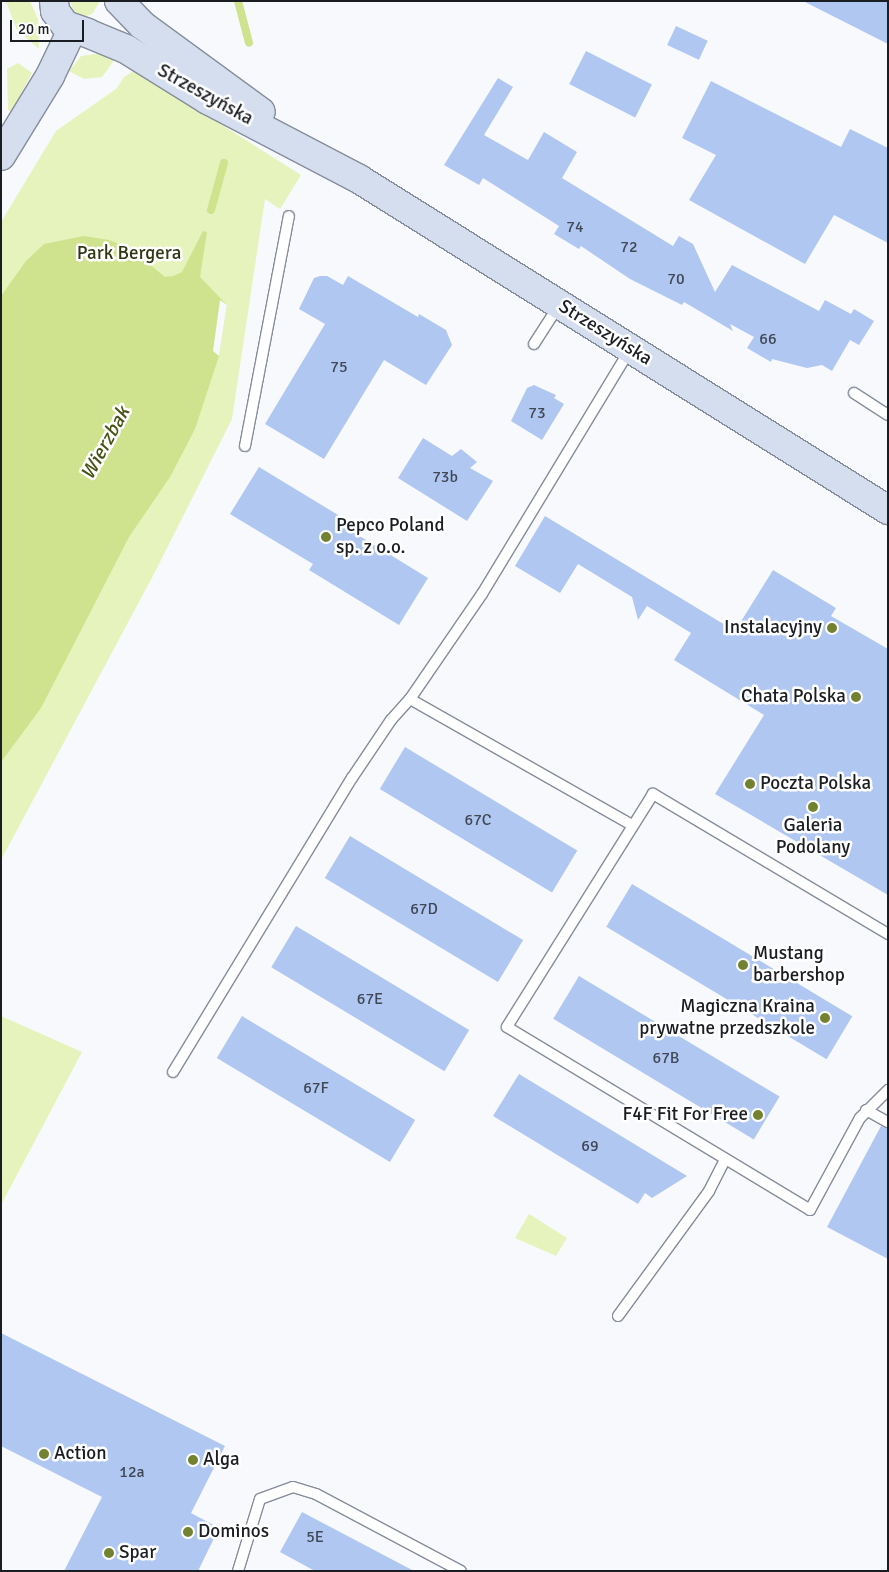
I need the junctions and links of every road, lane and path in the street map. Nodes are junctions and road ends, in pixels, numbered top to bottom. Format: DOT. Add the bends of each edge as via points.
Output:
graph roads {
  1 [pos="118,1"];
  2 [pos="53,2"];
  3 [pos="79,32"];
  4 [pos="1,156"];
  5 [pos="323,157"];
  6 [pos="289,216"];
  7 [pos="559,305"];
  8 [pos="534,344"];
  9 [pos="630,349"];
  10 [pos="854,393"];
  11 [pos="888,415"];
  12 [pos="245,446"];
  13 [pos="888,510"];
  14 [pos="410,699"];
  15 [pos="632,825"];
  16 [pos="888,934"];
  17 [pos="173,1072"];
  18 [pos="888,1090"];
  19 [pos="866,1110"];
  20 [pos="888,1122"];
  21 [pos="725,1159"];
  22 [pos="618,1316"];
  23 [pos="242,1569"];
  24 [pos="461,1571"];
  1 -- 3 [label="street" via="109,22"];
  1 -- 5 [label="street, Strzeszyńska" via="142,25"];
  2 -- 3 [label="street" via="59,19"];
  3 -- 4 [label="street"];
  3 -- 5 [label="street, Strzeszyńska" via="126,50 208,100"];
  5 -- 7 [label="street, Strzeszyńska"];
  6 -- 12 [label="lane"];
  7 -- 8 [label="lane"];
  7 -- 9 [label="street, Strzeszyńska"];
  9 -- 13 [label="street, Strzeszyńska"];
  9 -- 14 [label="lane" via="477,601"];
  10 -- 11 [label="lane"];
  14 -- 15 [label="lane"];
  14 -- 17 [label="lane" via="391,720 352,778"];
  15 -- 16 [label="lane" via="653,794"];
  15 -- 21 [label="lane" via="507,1027"];
  18 -- 19 [label="lane"];
  19 -- 20 [label="lane"];
  19 -- 21 [label="lane" via="810,1210"];
  21 -- 22 [label="lane" via="709,1191"];
  23 -- 24 [label="lane" via="260,1499 292,1487 316,1494"];
}
